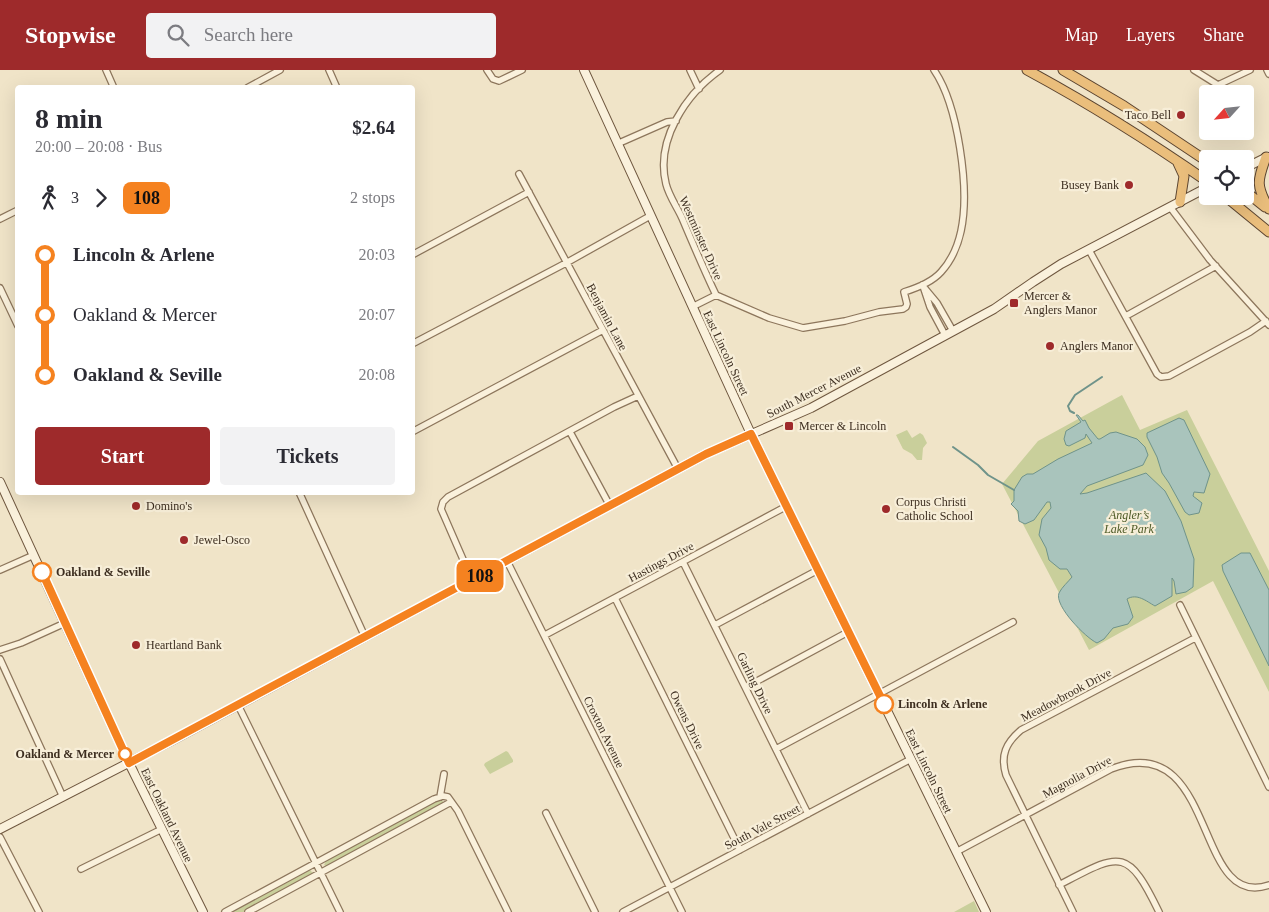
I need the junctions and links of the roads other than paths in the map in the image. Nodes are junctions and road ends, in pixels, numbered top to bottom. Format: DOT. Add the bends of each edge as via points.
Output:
graph roads {
  1 [pos="106,70"];
  2 [pos="280,70"];
  3 [pos="329,70"];
  4 [pos="487,70"];
  5 [pos="522,70"];
  6 [pos="584,70"];
  7 [pos="690,70"];
  8 [pos="720,70"];
  9 [pos="934,70"];
  10 [pos="1027,70"];
  11 [pos="1063,70"];
  12 [pos="1194,70"];
  13 [pos="1250,70"];
  14 [pos="1267,70"];
  15 [pos="1269,74"];
  16 [pos="113,85"];
  17 [pos="252,85"];
  18 [pos="336,85"];
  19 [pos="699,89"];
  20 [pos="676,121"];
  21 [pos="618,144"];
  22 [pos="1199,156"];
  23 [pos="1268,157"];
  24 [pos="1176,160"];
  25 [pos="1254,164"];
  26 [pos="519,174"];
  27 [pos="1199,176"];
  28 [pos="529,192"];
  29 [pos="1199,192"];
  30 [pos="1254,197"];
  31 [pos="1180,202"];
  32 [pos="1236,205"];
  33 [pos="1170,207"];
  34 [pos="1269,209"];
  35 [pos="15,212"];
  36 [pos="650,216"];
  37 [pos="0,219"];
  38 [pos="1269,232"];
  39 [pos="1089,250"];
  40 [pos="415,253"];
  41 [pos="566,263"];
  42 [pos="1216,266"];
  43 [pos="922,284"];
  44 [pos="0,288"];
  45 [pos="716,295"];
  46 [pos="692,307"];
  47 [pos="1126,316"];
  48 [pos="15,320"];
  49 [pos="1267,323"];
  50 [pos="603,330"];
  51 [pos="953,331"];
  52 [pos="945,335"];
  53 [pos="415,342"];
  54 [pos="638,396"];
  55 [pos="415,430"];
  56 [pos="570,432"];
  57 [pos="751,434"];
  58 [pos="678,469"];
  59 [pos="0,482"];
  60 [pos="300,495"];
  61 [pos="610,506"];
  62 [pos="787,506"];
  63 [pos="34,555"];
  64 [pos="507,561"];
  65 [pos="683,562"];
  66 [pos="0,570"];
  67 [pos="818,570"];
  68 [pos="472,580"];
  69 [pos="615,598"];
  70 [pos="1180,605"];
  71 [pos="1013,622"];
  72 [pos="65,623"];
  73 [pos="715,625"];
  74 [pos="848,632"];
  75 [pos="545,635"];
  76 [pos="365,637"];
  77 [pos="1195,638"];
  78 [pos="0,650"];
  79 [pos="0,660"];
  80 [pos="746,687"];
  81 [pos="880,695"];
  82 [pos="238,705"];
  83 [pos="776,749"];
  84 [pos="911,759"];
  85 [pos="129,763"];
  86 [pos="444,774"];
  87 [pos="1269,787"];
  88 [pos="63,797"];
  89 [pos="440,797"];
  90 [pos="451,802"];
  91 [pos="546,813"];
  92 [pos="808,814"];
  93 [pos="1025,816"];
  94 [pos="0,829"];
  95 [pos="162,830"];
  96 [pos="0,837"];
  97 [pos="740,850"];
  98 [pos="956,852"];
  99 [pos="316,862"];
  100 [pos="81,869"];
  101 [pos="321,873"];
  102 [pos="1059,885"];
  103 [pos="1269,885"];
  104 [pos="670,888"];
  105 [pos="39,912"];
  106 [pos="203,912"];
  107 [pos="225,912"];
  108 [pos="248,912"];
  109 [pos="340,912"];
  110 [pos="508,912"];
  111 [pos="595,912"];
  112 [pos="623,912"];
  113 [pos="682,912"];
  114 [pos="986,912"];
  115 [pos="1073,912"];
  116 [pos="1159,912"];
  1 -- 16 [label="street"];
  2 -- 17 [label="street"];
  3 -- 18 [label="street"];
  4 -- 5 [label="street" via="499,81"];
  6 -- 21 [label="main road, East Lincoln Street"];
  7 -- 19 [label="street"];
  8 -- 19 [label="street, Westminster Drive"];
  9 -- 43 [label="street, Westminster Drive" via="942,84 956,130 963,210 959,239 948,262"];
  10 -- 24 [label="highway" via="1088,103"];
  11 -- 22 [label="highway"];
  12 -- 13 [label="street" via="1218,85"];
  14 -- 15 [label="street"];
  19 -- 20 [label="street, Westminster Drive"];
  20 -- 21 [label="street"];
  20 -- 45 [label="street, Westminster Drive" via="666,145 666,184"];
  21 -- 36 [label="main road, East Lincoln Street"];
  23 -- 25 [label="main road"];
  23 -- 34 [label="highway" via="1259,184 1260,194"];
  24 -- 27 [label="highway"];
  24 -- 31 [label="highway" via="1184,176"];
  26 -- 28 [label="street, Benjamin Lane"];
  28 -- 40 [label="street"];
  28 -- 41 [label="street, Benjamin Lane"];
  29 -- 31 [label="main road, South Mercer Avenue"];
  30 -- 34 [label="highway"];
  31 -- 33 [label="main road, South Mercer Avenue"];
  32 -- 38 [label="highway"];
  33 -- 39 [label="main road, South Mercer Avenue"];
  33 -- 42 [label="street"];
  35 -- 37 [label="street"];
  36 -- 41 [label="street"];
  36 -- 46 [label="main road, East Lincoln Street"];
  39 -- 47 [label="street"];
  39 -- 51 [label="main road, South Mercer Avenue"];
  41 -- 50 [label="street, Benjamin Lane"];
  41 -- 53 [label="street"];
  42 -- 47 [label="street"];
  42 -- 49 [label="street"];
  43 -- 45 [label="street, Westminster Drive" via="904,292 907,304 903,309 803,328 769,318"];
  43 -- 51 [label="street"];
  43 -- 52 [label="street"];
  44 -- 48 [label="street"];
  45 -- 46 [label="street"];
  46 -- 57 [label="main road, East Lincoln Street"];
  47 -- 49 [label="street" via="1161,377 1169,376"];
  50 -- 54 [label="street, Benjamin Lane"];
  50 -- 55 [label="street"];
  51 -- 52 [label="main road, South Mercer Avenue"];
  52 -- 57 [label="main road, South Mercer Avenue" via="811,408"];
  54 -- 56 [label="street"];
  54 -- 58 [label="street, Benjamin Lane"];
  56 -- 61 [label="street"];
  56 -- 68 [label="street" via="448,497 441,505"];
  57 -- 58 [label="main road, South Mercer Avenue"];
  57 -- 62 [label="main road, East Lincoln Street"];
  58 -- 61 [label="main road, South Mercer Avenue"];
  59 -- 63 [label="main road, East Oakland Avenue"];
  60 -- 76 [label="street"];
  61 -- 64 [label="main road, South Mercer Avenue"];
  62 -- 65 [label="street, Hastings Drive"];
  62 -- 67 [label="main road, East Lincoln Street"];
  63 -- 66 [label="street"];
  63 -- 72 [label="main road, East Oakland Avenue"];
  64 -- 68 [label="main road, South Mercer Avenue"];
  64 -- 75 [label="street, Croxton Avenue"];
  65 -- 69 [label="street, Hastings Drive"];
  65 -- 73 [label="street, Garling Drive"];
  67 -- 73 [label="street"];
  67 -- 74 [label="main road, East Lincoln Street"];
  68 -- 76 [label="main road, South Mercer Avenue"];
  69 -- 75 [label="street, Hastings Drive"];
  69 -- 97 [label="street, Owens Drive"];
  70 -- 77 [label="street"];
  71 -- 81 [label="street"];
  72 -- 78 [label="street"];
  72 -- 85 [label="main road, East Oakland Avenue"];
  73 -- 80 [label="street, Garling Drive"];
  74 -- 80 [label="street"];
  74 -- 81 [label="main road, East Lincoln Street"];
  75 -- 104 [label="street, Croxton Avenue"];
  76 -- 82 [label="main road, South Mercer Avenue"];
  77 -- 87 [label="street"];
  77 -- 93 [label="street, Meadowbrook Drive" via="1021,730 1011,739 1006,746 1003,764"];
  79 -- 88 [label="street"];
  80 -- 83 [label="street, Garling Drive"];
  81 -- 83 [label="street"];
  81 -- 84 [label="main road, East Lincoln Street"];
  82 -- 85 [label="main road, South Mercer Avenue"];
  82 -- 99 [label="street"];
  83 -- 92 [label="street, Garling Drive"];
  84 -- 92 [label="street, South Vale Street"];
  84 -- 98 [label="main road, East Lincoln Street"];
  85 -- 88 [label="main road, South Mercer Avenue"];
  85 -- 95 [label="main road, East Oakland Avenue"];
  86 -- 89 [label="street"];
  88 -- 94 [label="main road, South Mercer Avenue"];
  89 -- 90 [label="street" via="448,797"];
  89 -- 99 [label="street"];
  90 -- 101 [label="street"];
  90 -- 110 [label="street"];
  91 -- 111 [label="street"];
  92 -- 97 [label="street, South Vale Street"];
  93 -- 98 [label="street, Magnolia Drive"];
  93 -- 102 [label="street, Meadowbrook Drive"];
  93 -- 103 [label="street, Magnolia Drive" via="1111,769 1138,762 1153,764 1168,771 1180,783 1229,878 1249,888"];
  95 -- 100 [label="street"];
  95 -- 106 [label="main road, East Oakland Avenue"];
  96 -- 105 [label="street"];
  97 -- 104 [label="street, South Vale Street"];
  98 -- 114 [label="main road, East Lincoln Street"];
  99 -- 101 [label="street"];
  99 -- 107 [label="street"];
  101 -- 108 [label="street"];
  101 -- 109 [label="street"];
  102 -- 115 [label="street, Meadowbrook Drive"];
  102 -- 116 [label="street" via="1101,863 1122,862 1139,874"];
  104 -- 112 [label="street, South Vale Street"];
  104 -- 113 [label="street, Croxton Avenue"];
}
